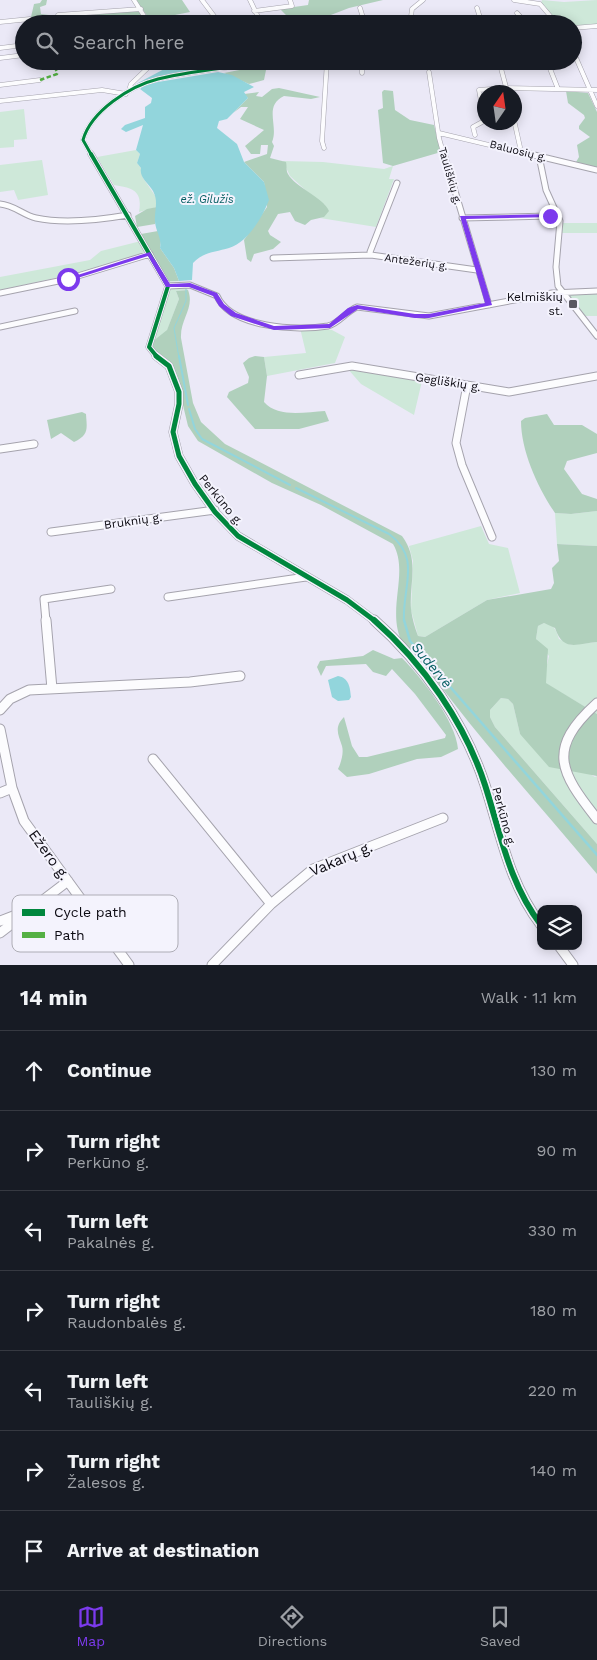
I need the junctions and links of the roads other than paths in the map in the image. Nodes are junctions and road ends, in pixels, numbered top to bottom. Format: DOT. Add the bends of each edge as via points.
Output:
graph roads {
  1 [pos="134,0"];
  2 [pos="202,0"];
  3 [pos="250,0"];
  4 [pos="290,0"];
  5 [pos="423,0"];
  6 [pos="514,0"];
  7 [pos="360,8"];
  8 [pos="477,8"];
  9 [pos="141,10"];
  10 [pos="254,11"];
  11 [pos="58,15"];
  12 [pos="144,15"];
  13 [pos="213,15"];
  14 [pos="256,15"];
  15 [pos="362,15"];
  16 [pos="411,15"];
  17 [pos="479,15"];
  18 [pos="549,15"];
  19 [pos="15,20"];
  20 [pos="0,22"];
  21 [pos="597,26"];
  22 [pos="582,27"];
  23 [pos="15,46"];
  24 [pos="0,48"];
  25 [pos="15,56"];
  26 [pos="0,58"];
  27 [pos="146,70"];
  28 [pos="219,70"];
  29 [pos="326,70"];
  30 [pos="500,70"];
  31 [pos="550,70"];
  32 [pos="581,70"];
  33 [pos="429,72"];
  34 [pos="40,80"];
  35 [pos="0,85"];
  36 [pos="503,85"];
  37 [pos="134,88"];
  38 [pos="522,89"];
  39 [pos="558,89"];
  40 [pos="590,90"];
  41 [pos="597,90"];
  42 [pos="126,94"];
  43 [pos="0,101"];
  44 [pos="597,106"];
  45 [pos="477,124"];
  46 [pos="516,130"];
  47 [pos="439,133"];
  48 [pos="475,135"];
  49 [pos="520,147"];
  50 [pos="324,148"];
  51 [pos="539,156"];
  52 [pos="597,170"];
  53 [pos="397,183"];
  54 [pos="0,204"];
  55 [pos="128,216"];
  56 [pos="550,216"];
  57 [pos="462,218"];
  58 [pos="150,254"];
  59 [pos="371,254"];
  60 [pos="273,258"];
  61 [pos="477,270"];
  62 [pos="168,286"];
  63 [pos="597,291"];
  64 [pos="562,292"];
  65 [pos="0,293"];
  66 [pos="489,305"];
  67 [pos="75,312"];
  68 [pos="0,327"];
  69 [pos="597,336"];
  70 [pos="299,375"];
  71 [pos="597,376"];
  72 [pos="467,385"];
  73 [pos="34,444"];
  74 [pos="0,449"];
  75 [pos="215,510"];
  76 [pos="51,532"];
  77 [pos="492,536"];
  78 [pos="306,577"];
  79 [pos="111,589"];
  80 [pos="168,597"];
  81 [pos="240,676"];
  82 [pos="52,689"];
  83 [pos="597,703"];
  84 [pos="0,709"];
  85 [pos="0,729"];
  86 [pos="153,759"];
  87 [pos="12,788"];
  88 [pos="0,793"];
  89 [pos="443,818"];
  90 [pos="597,819"];
  91 [pos="68,881"];
  92 [pos="48,895"];
  93 [pos="78,895"];
  94 [pos="271,904"];
  95 [pos="12,917"];
  96 [pos="537,919"];
  97 [pos="0,921"];
  98 [pos="12,922"];
  99 [pos="0,932"];
  100 [pos="562,950"];
  101 [pos="120,952"];
  102 [pos="129,965"];
  103 [pos="212,965"];
  104 [pos="573,965"];
  1 -- 9 [label="street"];
  2 -- 13 [label="street"];
  3 -- 10 [label="street"];
  4 -- 10 [label="street" via="292,6"];
  5 -- 16 [label="street" via="412,9"];
  6 -- 18 [label="street" via="540,4"];
  7 -- 15 [label="street"];
  8 -- 17 [label="street"];
  9 -- 11 [label="street"];
  9 -- 12 [label="street"];
  10 -- 14 [label="street"];
  19 -- 20 [label="street"];
  21 -- 22 [label="street"];
  23 -- 24 [label="street"];
  25 -- 26 [label="street"];
  27 -- 37 [label="street" via="131,84 130,87"];
  28 -- 37 [label="street" via="158,79"];
  29 -- 50 [label="street"];
  30 -- 36 [label="street"];
  31 -- 39 [label="street"];
  32 -- 40 [label="street"];
  33 -- 47 [label="street, Tauliškių g."];
  34 -- 35 [label="street"];
  37 -- 42 [label="street"];
  38 -- 39 [label="street"];
  39 -- 40 [label="street"];
  40 -- 41 [label="street"];
  40 -- 44 [label="street"];
  42 -- 43 [label="street" via="102,90"];
  42 -- 55 [label="street" via="90,124 82,137"];
  45 -- 48 [label="street" via="473,127"];
  46 -- 49 [label="street"];
  47 -- 51 [label="street, Baluosių g."];
  47 -- 57 [label="street, Tauliškių g."];
  51 -- 52 [label="street, Baluosių g."];
  51 -- 64 [label="street" via="546,190 560,221 556,279"];
  53 -- 59 [label="street, Antežerių g."];
  54 -- 55 [label="street" via="43,219"];
  55 -- 58 [label="street"];
  56 -- 57 [label="street"];
  57 -- 61 [label="street, Tauliškių g."];
  58 -- 62 [label="street"];
  58 -- 65 [label="street" via="75,277"];
  59 -- 60 [label="street"];
  59 -- 61 [label="street, Antežerių g."];
  61 -- 66 [label="street, Tauliškių g."];
  62 -- 66 [label="street" via="190,285 215,294 221,305 234,314 274,328 330,326 350,310 362,307 421,316"];
  62 -- 75 [label="street, Perkūno g." via="149,346 151,352 171,370 177,386 180,405 173,435 183,463 196,487"];
  63 -- 64 [label="street"];
  64 -- 66 [label="street"];
  64 -- 69 [label="street"];
  67 -- 68 [label="street"];
  70 -- 72 [label="street, Gegliškių g." via="352,366"];
  71 -- 72 [label="street, Gegliškių g." via="509,392"];
  72 -- 77 [label="street" via="456,444"];
  73 -- 74 [label="street"];
  75 -- 76 [label="street, Bruknių g."];
  75 -- 78 [label="street, Perkūno g." via="238,537"];
  78 -- 80 [label="street"];
  78 -- 96 [label="street, Perkūno g." via="350,601 374,621 436,690 485,785 498,838 519,893"];
  79 -- 82 [label="street" via="44,599"];
  81 -- 82 [label="street"];
  82 -- 84 [label="street" via="22,692"];
  83 -- 90 [label="street" via="568,736 564,761 569,782"];
  85 -- 87 [label="street, Ežero g."];
  86 -- 94 [label="street"];
  87 -- 88 [label="street"];
  87 -- 91 [label="street, Ežero g." via="24,820"];
  89 -- 94 [label="street, Vakarų g." via="326,863 303,876"];
  91 -- 92 [label="street"];
  91 -- 93 [label="street, Ežero g."];
  94 -- 103 [label="street, Vakarų g."];
  95 -- 97 [label="street"];
  98 -- 99 [label="street"];
  100 -- 104 [label="street"];
  101 -- 102 [label="street, Ežero g."];
}
